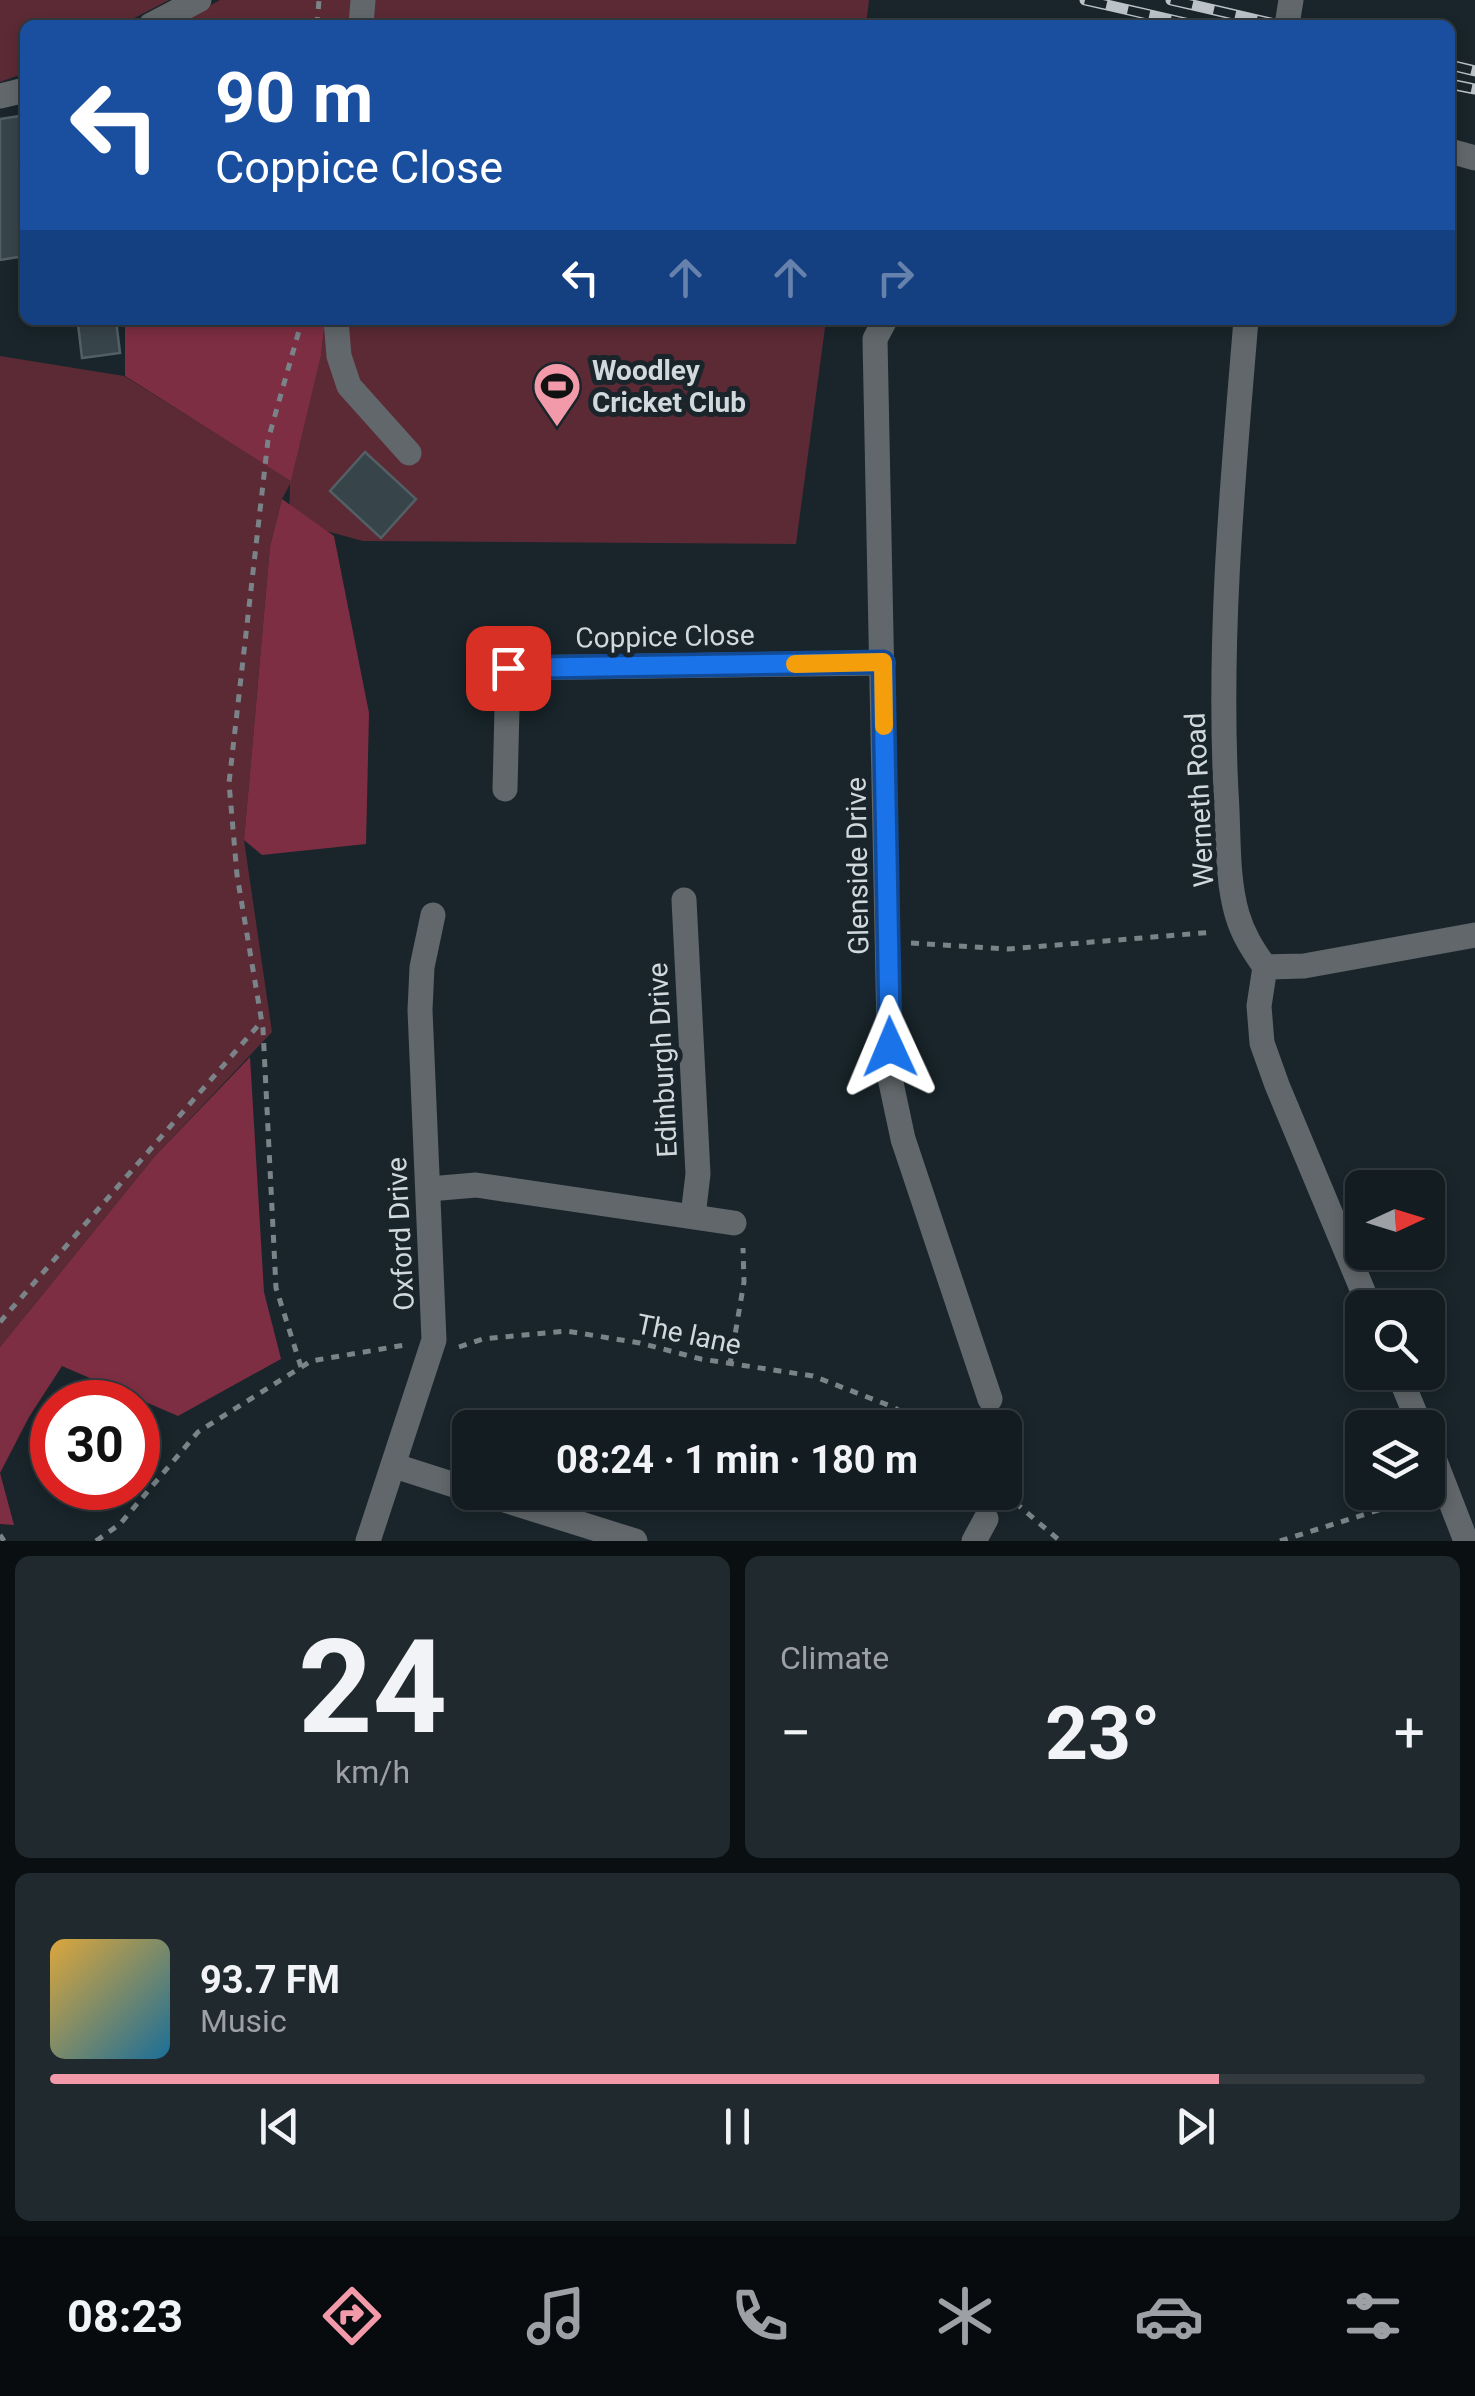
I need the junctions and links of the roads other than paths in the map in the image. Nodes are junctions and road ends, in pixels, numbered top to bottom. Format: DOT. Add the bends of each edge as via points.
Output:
graph roads {
  1 [pos="199,0"];
  2 [pos="161,20"];
  3 [pos="336,325"];
  4 [pos="882,325"];
  5 [pos="1246,325"];
  6 [pos="409,453"];
  7 [pos="883,662"];
  8 [pos="505,788"];
  9 [pos="684,900"];
  10 [pos="433,915"];
  11 [pos="1475,935"];
  12 [pos="1266,967"];
  13 [pos="429,1189"];
  14 [pos="693,1216"];
  15 [pos="734,1223"];
  16 [pos="1362,1290"];
  17 [pos="990,1399"];
  18 [pos="395,1466"];
  19 [pos="452,1484"];
  20 [pos="1445,1486"];
  21 [pos="536,1510"];
  22 [pos="368,1541"];
  23 [pos="635,1541"];
  24 [pos="1466,1541"];
  1 -- 2 [label="street"];
  3 -- 6 [label="street" via="349,386"];
  4 -- 7 [label="street, Glenside Drive" via="875,340"];
  5 -- 12 [label="street, Werneth Road" via="1224,644 1225,762 1231,877 1245,939"];
  7 -- 8 [label="street, Coppice Close" via="508,668"];
  7 -- 17 [label="street, Glenside Drive" via="890,1078 903,1139"];
  9 -- 14 [label="street, Edinburgh Drive" via="698,1174"];
  10 -- 13 [label="street, Oxford Drive" via="420,1010"];
  11 -- 12 [label="street"];
  12 -- 16 [label="street" via="1262,1042"];
  13 -- 14 [label="street" via="476,1185"];
  13 -- 18 [label="street, Oxford Drive" via="434,1340"];
  14 -- 15 [label="street"];
  18 -- 19 [label="street"];
  18 -- 22 [label="street, Oxford Drive"];
  20 -- 24 [label="street"];
  21 -- 23 [label="street"];
}
